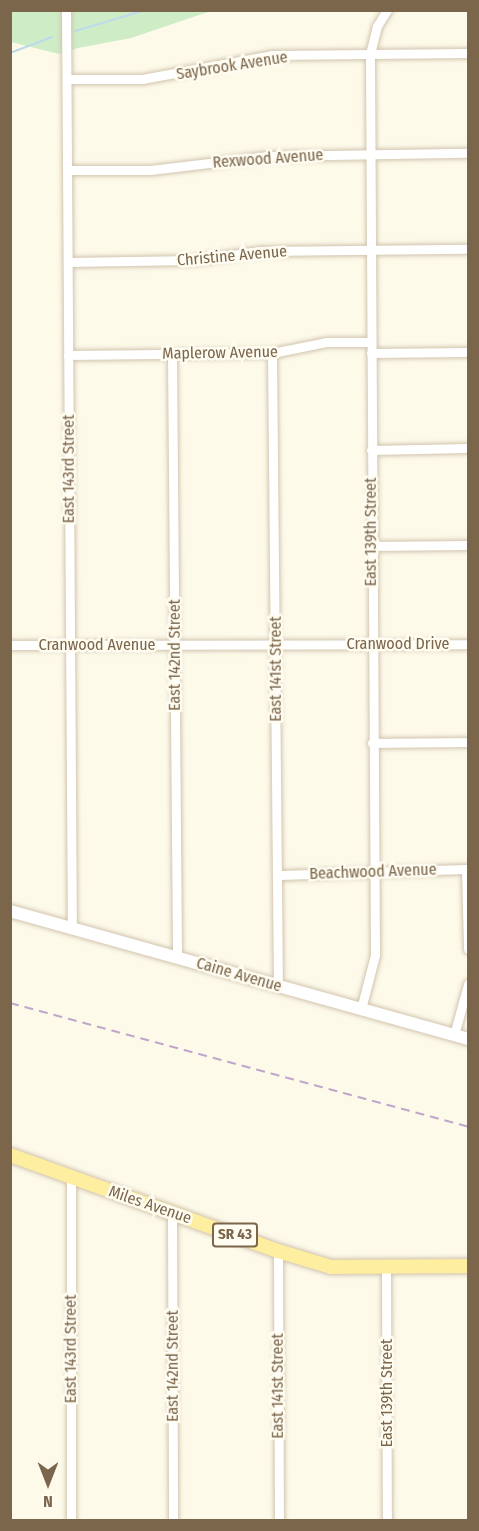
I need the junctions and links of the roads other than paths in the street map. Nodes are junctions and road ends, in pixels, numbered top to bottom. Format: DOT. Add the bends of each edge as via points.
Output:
graph roads {
  1 [pos="66,10"];
  2 [pos="387,10"];
  3 [pos="468,53"];
  4 [pos="370,54"];
  5 [pos="67,79"];
  6 [pos="468,153"];
  7 [pos="370,155"];
  8 [pos="67,170"];
  9 [pos="468,249"];
  10 [pos="370,251"];
  11 [pos="68,262"];
  12 [pos="371,342"];
  13 [pos="468,351"];
  14 [pos="272,353"];
  15 [pos="371,353"];
  16 [pos="172,354"];
  17 [pos="68,355"];
  18 [pos="468,448"];
  19 [pos="371,450"];
  20 [pos="468,545"];
  21 [pos="371,546"];
  22 [pos="276,644"];
  23 [pos="328,644"];
  24 [pos="468,644"];
  25 [pos="10,645"];
  26 [pos="70,645"];
  27 [pos="175,645"];
  28 [pos="372,645"];
  29 [pos="468,742"];
  30 [pos="372,743"];
  31 [pos="467,870"];
  32 [pos="374,871"];
  33 [pos="277,875"];
  34 [pos="10,911"];
  35 [pos="72,928"];
  36 [pos="468,949"];
  37 [pos="177,957"];
  38 [pos="468,984"];
  39 [pos="278,986"];
  40 [pos="360,1009"];
  41 [pos="454,1035"];
  42 [pos="468,1039"];
  43 [pos="10,1155"];
  44 [pos="71,1178"];
  45 [pos="172,1212"];
  46 [pos="278,1251"];
  47 [pos="386,1266"];
  48 [pos="468,1266"];
  49 [pos="71,1521"];
  50 [pos="173,1521"];
  51 [pos="279,1521"];
  52 [pos="387,1521"];
  1 -- 5 [label="street, East 143rd Street"];
  2 -- 4 [label="street, East 139th Street" via="377,26"];
  3 -- 4 [label="street, Saybrook Avenue"];
  4 -- 5 [label="street, Saybrook Avenue" via="273,56 158,77"];
  4 -- 7 [label="street, East 139th Street"];
  5 -- 8 [label="street, East 143rd Street"];
  6 -- 7 [label="street, Rexwood Avenue"];
  7 -- 8 [label="street, Rexwood Avenue" via="268,156 150,170"];
  7 -- 10 [label="street, East 139th Street"];
  8 -- 11 [label="street, East 143rd Street"];
  9 -- 10 [label="street, Christine Avenue"];
  10 -- 11 [label="street, Christine Avenue" via="261,251 193,260"];
  10 -- 12 [label="street, East 139th Street"];
  11 -- 17 [label="street, East 143rd Street"];
  12 -- 14 [label="street, Maplerow Avenue" via="326,342"];
  12 -- 15 [label="street, East 139th Street"];
  13 -- 15 [label="street"];
  14 -- 16 [label="street, Maplerow Avenue"];
  14 -- 22 [label="street, East 141st Street"];
  15 -- 19 [label="street, East 139th Street"];
  16 -- 17 [label="street, Maplerow Avenue"];
  16 -- 27 [label="street, East 142nd Street"];
  17 -- 26 [label="street, East 143rd Street"];
  18 -- 19 [label="street"];
  19 -- 21 [label="street, East 139th Street"];
  20 -- 21 [label="street"];
  21 -- 28 [label="street, East 139th Street"];
  22 -- 23 [label="street, Cranwood Avenue"];
  22 -- 27 [label="street, Cranwood Avenue"];
  22 -- 33 [label="street, East 141st Street"];
  23 -- 28 [label="street, Cranwood Drive"];
  24 -- 28 [label="street, Cranwood Drive"];
  25 -- 26 [label="street, Cranwood Avenue"];
  26 -- 27 [label="street, Cranwood Avenue"];
  26 -- 35 [label="street, East 143rd Street"];
  27 -- 37 [label="street, East 142nd Street"];
  28 -- 30 [label="street, East 139th Street"];
  29 -- 30 [label="street"];
  30 -- 32 [label="street, East 139th Street"];
  31 -- 32 [label="street, Beachwood Avenue"];
  31 -- 36 [label="street"];
  32 -- 33 [label="street, Beachwood Avenue"];
  32 -- 40 [label="street, East 139th Street" via="375,955"];
  33 -- 39 [label="street, East 141st Street"];
  34 -- 35 [label="street, Caine Avenue"];
  35 -- 37 [label="street, Caine Avenue"];
  37 -- 39 [label="street, Caine Avenue"];
  38 -- 41 [label="street"];
  39 -- 40 [label="street, Caine Avenue"];
  40 -- 41 [label="street, Caine Avenue"];
  41 -- 42 [label="street, Caine Avenue"];
  43 -- 44 [label="main road, Miles Avenue / SR 43"];
  44 -- 45 [label="main road, Miles Avenue / SR 43"];
  44 -- 49 [label="street, East 143rd Street"];
  45 -- 46 [label="main road, Miles Avenue / SR 43"];
  45 -- 50 [label="street, East 142nd Street"];
  46 -- 47 [label="main road, Miles Avenue / SR 43" via="331,1267"];
  46 -- 51 [label="street, East 141st Street"];
  47 -- 48 [label="main road, Miles Avenue / SR 43"];
  47 -- 52 [label="street, East 139th Street"];
}
